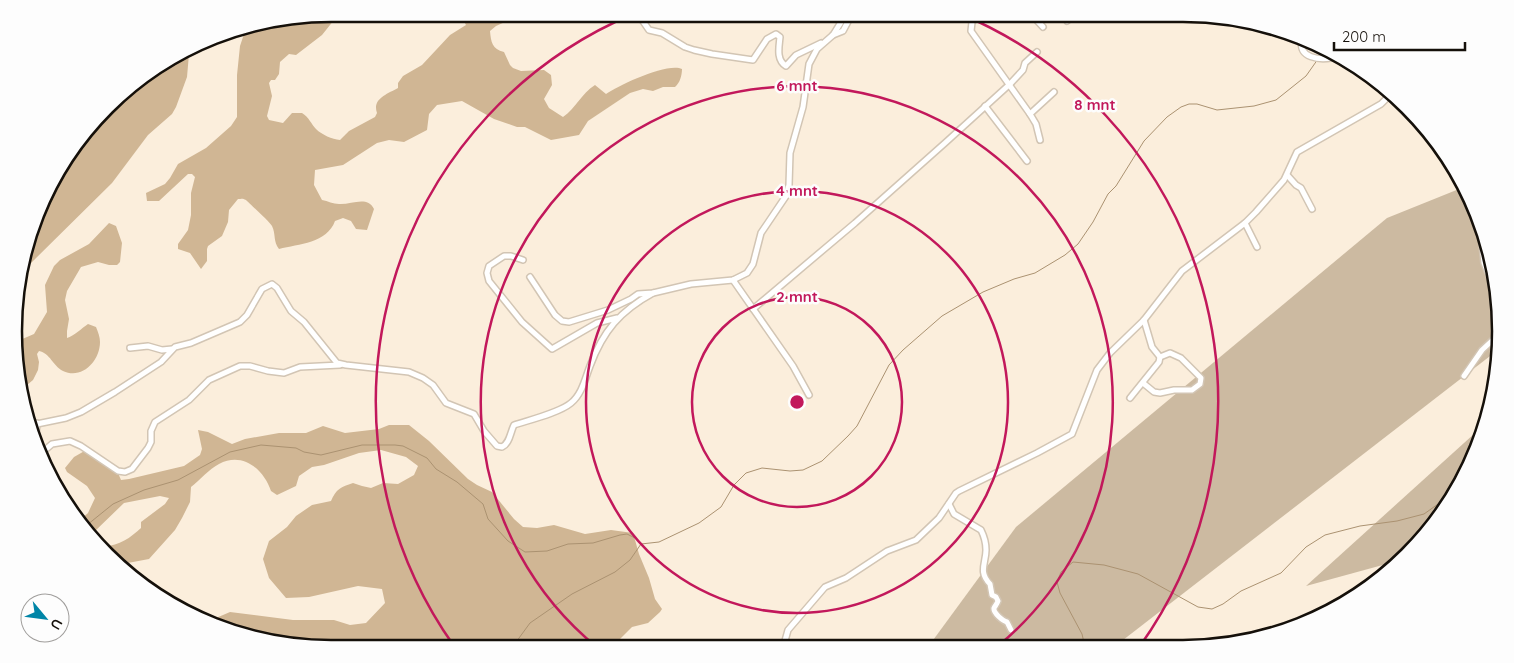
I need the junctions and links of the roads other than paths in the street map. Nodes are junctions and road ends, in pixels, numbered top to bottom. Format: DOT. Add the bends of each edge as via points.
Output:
graph roads {
  1 [pos="644,22"];
  2 [pos="841,22"];
  3 [pos="847,22"];
  4 [pos="972,22"];
  5 [pos="1038,22"];
  6 [pos="1043,27"];
  7 [pos="832,35"];
  8 [pos="826,41"];
  9 [pos="1301,46"];
  10 [pos="1037,52"];
  11 [pos="1327,58"];
  12 [pos="1010,84"];
  13 [pos="1054,92"];
  14 [pos="1386,99"];
  15 [pos="985,106"];
  16 [pos="1030,114"];
  17 [pos="1040,140"];
  18 [pos="1027,161"];
  19 [pos="1287,175"];
  20 [pos="1312,209"];
  21 [pos="1245,223"];
  22 [pos="1257,246"];
  23 [pos="523,260"];
  24 [pos="530,277"];
  25 [pos="733,280"];
  26 [pos="653,293"];
  27 [pos="753,309"];
  28 [pos="618,318"];
  29 [pos="1144,320"];
  30 [pos="1492,340"];
  31 [pos="130,348"];
  32 [pos="172,350"];
  33 [pos="1160,357"];
  34 [pos="340,365"];
  35 [pos="1464,376"];
  36 [pos="1143,383"];
  37 [pos="810,395"];
  38 [pos="1130,398"];
  39 [pos="37,423"];
  40 [pos="46,449"];
  41 [pos="949,504"];
  42 [pos="1011,630"];
  43 [pos="785,640"];
  1 -- 8 [label="street" via="649,30 662,33 686,47 753,60 767,39 776,34 780,37 779,58 785,66 796,55"];
  2 -- 7 [label="street"];
  3 -- 7 [label="street" via="842,31"];
  4 -- 12 [label="street" via="971,31"];
  5 -- 6 [label="street"];
  7 -- 8 [label="street"];
  8 -- 25 [label="street" via="809,64 803,107 790,153 786,196 761,233 752,267 747,274"];
  9 -- 11 [label="street" via="1307,55"];
  10 -- 12 [label="street"];
  12 -- 15 [label="street"];
  12 -- 16 [label="street"];
  13 -- 16 [label="street"];
  14 -- 19 [label="street" via="1297,152"];
  15 -- 18 [label="street"];
  15 -- 27 [label="street"];
  16 -- 17 [label="street"];
  19 -- 20 [label="street" via="1301,188"];
  19 -- 21 [label="street"];
  21 -- 22 [label="street"];
  21 -- 29 [label="street" via="1187,266"];
  23 -- 28 [label="street" via="504,256 489,266 489,281 522,322 552,349 597,323"];
  24 -- 26 [label="street" via="549,308 566,322 608,310 638,294"];
  25 -- 26 [label="street" via="683,285"];
  25 -- 27 [label="street"];
  26 -- 28 [label="street"];
  27 -- 37 [label="street"];
  28 -- 34 [label="street" via="595,354 584,385 574,400 564,407 514,425 506,445 502,447 497,446 484,431 474,414 446,403 434,385 423,378 409,372"];
  29 -- 33 [label="street" via="1152,347"];
  29 -- 41 [label="street" via="1097,370 1072,434 959,491"];
  30 -- 35 [label="street"];
  31 -- 32 [label="street" via="148,346"];
  32 -- 34 [label="street" via="240,322 262,289 272,284 291,311"];
  32 -- 39 [label="street" via="161,362 88,408 66,418"];
  33 -- 36 [label="street"];
  33 -- 36 [label="street" via="1170,352 1181,358 1201,378 1200,384 1192,390 1160,393"];
  34 -- 40 [label="street" via="300,367 284,373 240,366 209,380 189,400 156,422 148,448 132,469 125,472 109,466 70,441 52,444"];
  36 -- 38 [label="street"];
  41 -- 42 [label="street" via="954,514 981,530 986,546 982,571 998,601 995,612"];
  41 -- 43 [label="street" via="916,540 886,551 846,578 825,587 788,630"];
}
